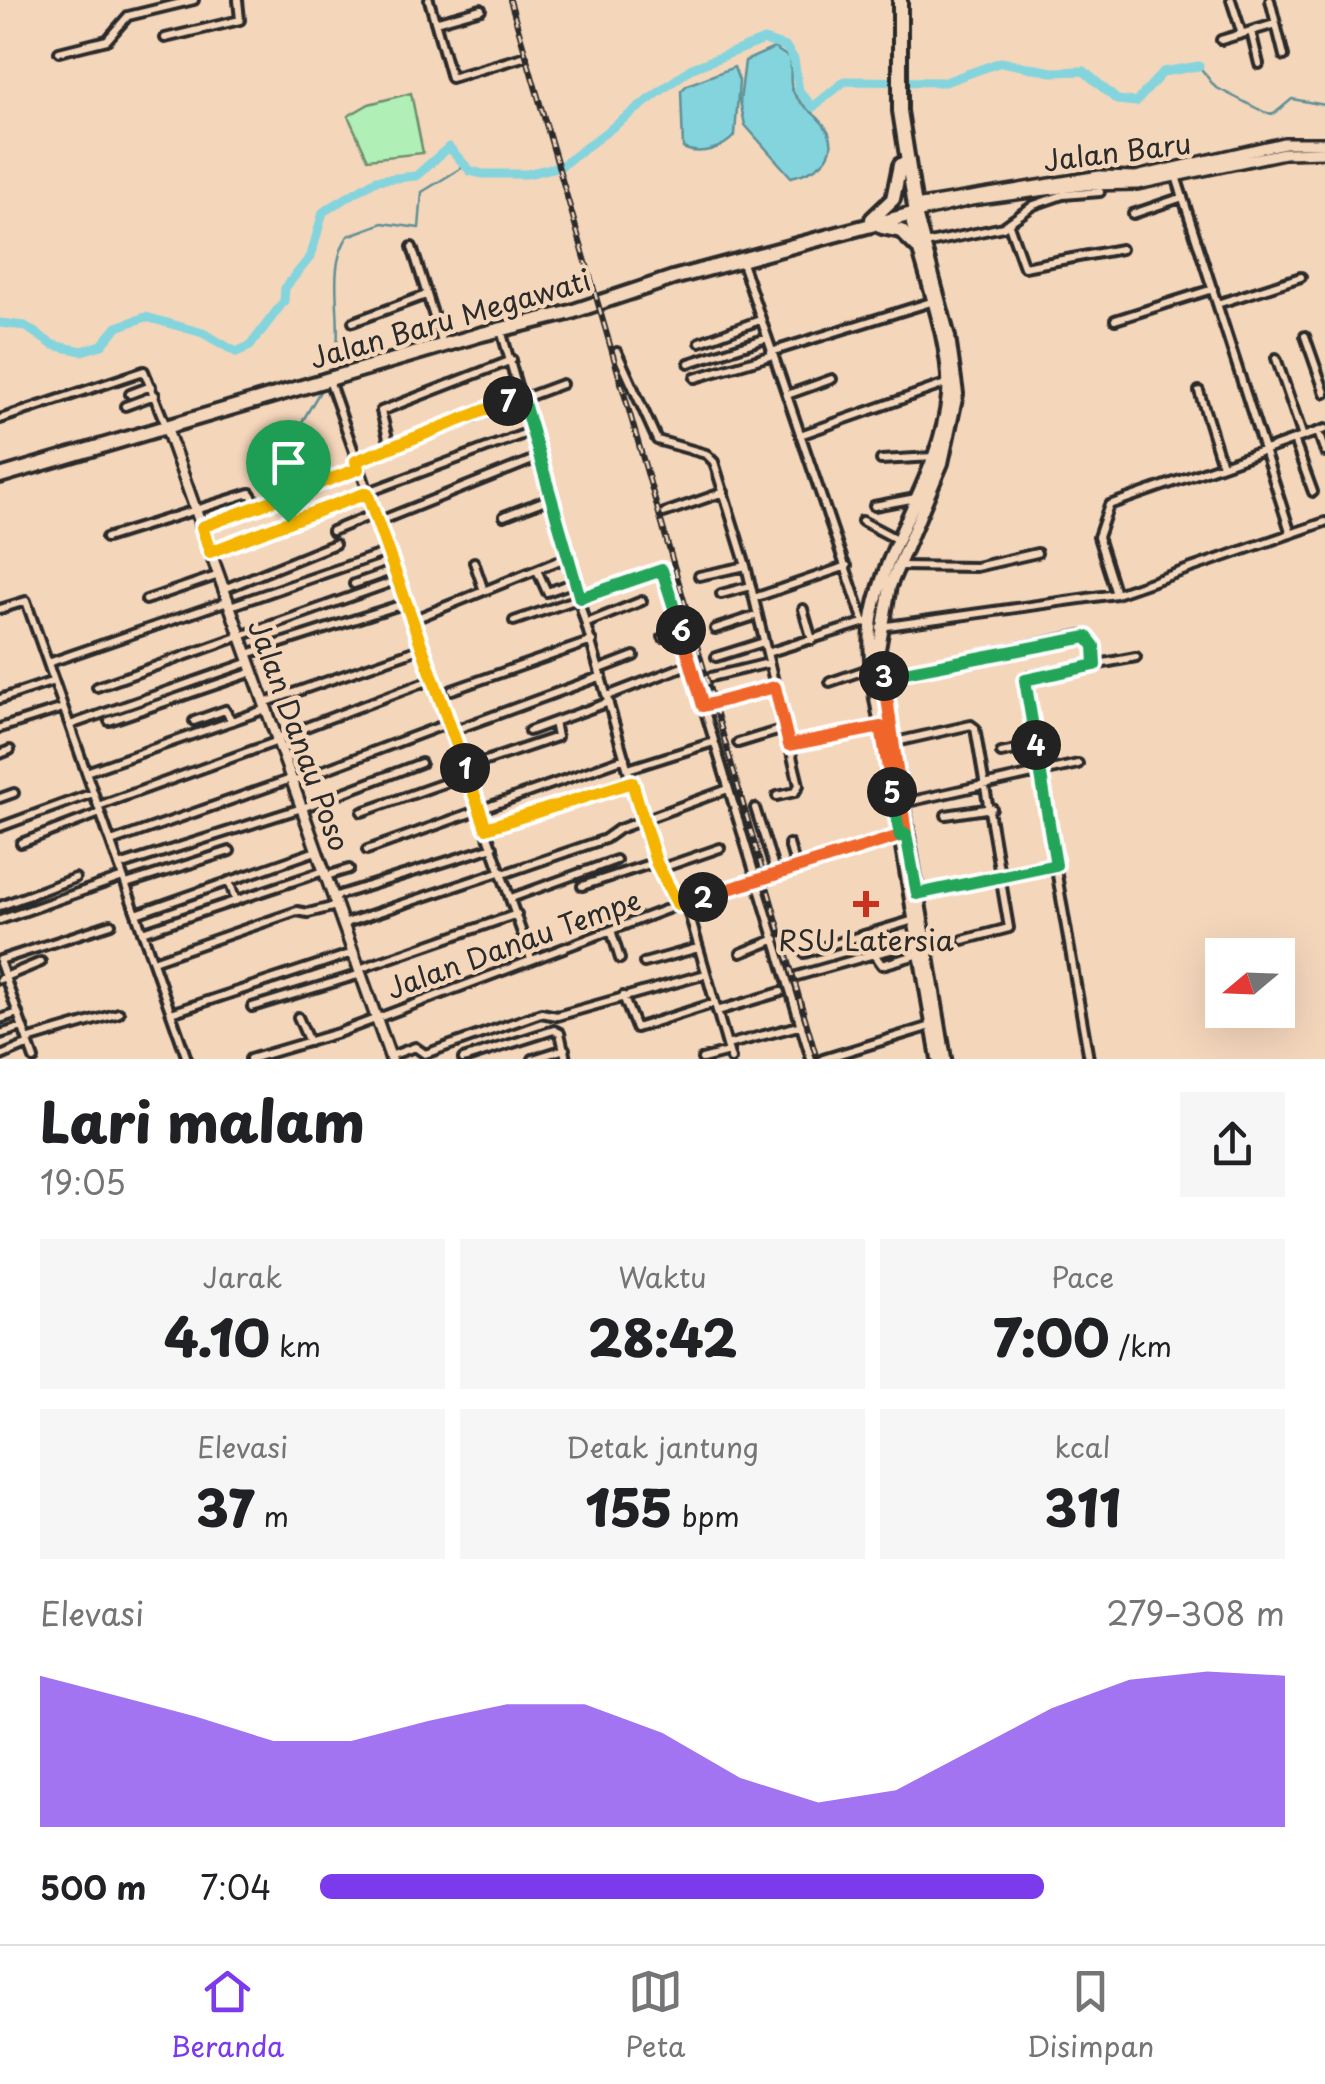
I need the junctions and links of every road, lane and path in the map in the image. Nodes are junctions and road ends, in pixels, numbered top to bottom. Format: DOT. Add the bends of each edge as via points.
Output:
graph roads {
  1 [pos="194,0"];
  2 [pos="238,0"];
  3 [pos="429,0"];
  4 [pos="897,0"];
  5 [pos="1231,0"];
  6 [pos="1270,0"];
  7 [pos="481,9"];
  8 [pos="435,22"];
  9 [pos="1275,24"];
  10 [pos="1251,31"];
  11 [pos="1242,34"];
  12 [pos="165,38"];
  13 [pos="1221,40"];
  14 [pos="59,52"];
  15 [pos="1284,56"];
  16 [pos="523,57"];
  17 [pos="1259,64"];
  18 [pos="896,97"];
  19 [pos="1325,143"];
  20 [pos="1325,152"];
  21 [pos="900,165"];
  22 [pos="1175,173"];
  23 [pos="1072,188"];
  24 [pos="1100,192"];
  25 [pos="1182,197"];
  26 [pos="912,210"];
  27 [pos="1133,214"];
  28 [pos="872,223"];
  29 [pos="1009,224"];
  30 [pos="921,246"];
  31 [pos="412,247"];
  32 [pos="1121,249"];
  33 [pos="737,258"];
  34 [pos="1300,278"];
  35 [pos="1212,289"];
  36 [pos="426,295"];
  37 [pos="931,302"];
  38 [pos="1218,304"];
  39 [pos="760,320"];
  40 [pos="1115,320"];
  41 [pos="353,322"];
  42 [pos="500,330"];
  43 [pos="1305,336"];
  44 [pos="767,338"];
  45 [pos="441,339"];
  46 [pos="700,342"];
  47 [pos="617,352"];
  48 [pos="772,353"];
  49 [pos="1276,358"];
  50 [pos="512,360"];
  51 [pos="690,364"];
  52 [pos="322,378"];
  53 [pos="696,378"];
  54 [pos="832,378"];
  55 [pos="948,383"];
  56 [pos="562,384"];
  57 [pos="151,386"];
  58 [pos="1199,391"];
  59 [pos="1325,393"];
  60 [pos="130,394"];
  61 [pos="155,395"];
  62 [pos="522,396"];
  63 [pos="787,396"];
  64 [pos="125,406"];
  65 [pos="0,420"];
  66 [pos="165,423"];
  67 [pos="532,431"];
  68 [pos="1322,431"];
  69 [pos="800,434"];
  70 [pos="1299,439"];
  71 [pos="390,446"];
  72 [pos="1265,450"];
  73 [pos="1325,452"];
  74 [pos="540,457"];
  75 [pos="933,457"];
  76 [pos="880,460"];
  77 [pos="357,465"];
  78 [pos="1222,465"];
  79 [pos="0,473"];
  80 [pos="724,492"];
  81 [pos="1313,492"];
  82 [pos="367,493"];
  83 [pos="551,498"];
  84 [pos="917,498"];
  85 [pos="258,506"];
  86 [pos="874,506"];
  87 [pos="196,512"];
  88 [pos="664,513"];
  89 [pos="504,516"];
  90 [pos="376,518"];
  91 [pos="862,521"];
  92 [pos="1325,522"];
  93 [pos="202,527"];
  94 [pos="332,531"];
  95 [pos="1290,534"];
  96 [pos="106,538"];
  97 [pos="899,540"];
  98 [pos="335,544"];
  99 [pos="210,552"];
  100 [pos="387,552"];
  101 [pos="1037,553"];
  102 [pos="568,557"];
  103 [pos="474,562"];
  104 [pos="746,566"];
  105 [pos="847,566"];
  106 [pos="898,566"];
  107 [pos="394,570"];
  108 [pos="536,570"];
  109 [pos="219,575"];
  110 [pos="699,576"];
  111 [pos="398,580"];
  112 [pos="575,582"];
  113 [pos="354,584"];
  114 [pos="751,586"];
  115 [pos="224,589"];
  116 [pos="484,591"];
  117 [pos="721,594"];
  118 [pos="1116,594"];
  119 [pos="580,598"];
  120 [pos="754,598"];
  121 [pos="146,600"];
  122 [pos="642,601"];
  123 [pos="406,602"];
  124 [pos="229,603"];
  125 [pos="803,609"];
  126 [pos="0,610"];
  127 [pos="758,615"];
  128 [pos="412,620"];
  129 [pos="514,621"];
  130 [pos="587,623"];
  131 [pos="872,624"];
  132 [pos="715,629"];
  133 [pos="681,631"];
  134 [pos="240,636"];
  135 [pos="663,637"];
  136 [pos="812,640"];
  137 [pos="592,641"];
  138 [pos="764,642"];
  139 [pos="422,648"];
  140 [pos="767,653"];
  141 [pos="634,656"];
  142 [pos="716,656"];
  143 [pos="1136,657"];
  144 [pos="250,663"];
  145 [pos="770,663"];
  146 [pos="48,664"];
  147 [pos="690,664"];
  148 [pos="1095,665"];
  149 [pos="877,672"];
  150 [pos="601,673"];
  151 [pos="711,678"];
  152 [pos="433,679"];
  153 [pos="54,680"];
  154 [pos="830,682"];
  155 [pos="97,687"];
  156 [pos="775,687"];
  157 [pos="452,690"];
  158 [pos="608,699"];
  159 [pos="0,700"];
  160 [pos="265,706"];
  161 [pos="703,706"];
  162 [pos="64,708"];
  163 [pos="194,721"];
  164 [pos="232,721"];
  165 [pos="110,722"];
  166 [pos="554,722"];
  167 [pos="70,725"];
  168 [pos="450,727"];
  169 [pos="881,727"];
  170 [pos="0,728"];
  171 [pos="785,729"];
  172 [pos="529,731"];
  173 [pos="277,740"];
  174 [pos="714,742"];
  175 [pos="738,742"];
  176 [pos="891,743"];
  177 [pos="789,745"];
  178 [pos="1036,746"];
  179 [pos="10,750"];
  180 [pos="1001,753"];
  181 [pos="0,754"];
  182 [pos="625,758"];
  183 [pos="421,763"];
  184 [pos="1078,764"];
  185 [pos="628,769"];
  186 [pos="86,772"];
  187 [pos="466,772"];
  188 [pos="1040,772"];
  189 [pos="292,780"];
  190 [pos="632,782"];
  191 [pos="987,785"];
  192 [pos="728,788"];
  193 [pos="14,793"];
  194 [pos="93,793"];
  195 [pos="777,796"];
  196 [pos="0,798"];
  197 [pos="901,803"];
  198 [pos="302,808"];
  199 [pos="754,808"];
  200 [pos="992,808"];
  201 [pos="99,809"];
  202 [pos="480,810"];
  203 [pos="362,812"];
  204 [pos="946,815"];
  205 [pos="643,822"];
  206 [pos="0,827"];
  207 [pos="486,828"];
  208 [pos="903,835"];
  209 [pos="111,842"];
  210 [pos="21,843"];
  211 [pos="789,844"];
  212 [pos="493,847"];
  213 [pos="720,848"];
  214 [pos="367,850"];
  215 [pos="230,851"];
  216 [pos="316,851"];
  217 [pos="616,860"];
  218 [pos="1056,865"];
  219 [pos="119,866"];
  220 [pos="658,866"];
  221 [pos="796,868"];
  222 [pos="348,869"];
  223 [pos="502,872"];
  224 [pos="325,874"];
  225 [pos="776,874"];
  226 [pos="75,878"];
  227 [pos="1003,878"];
  228 [pos="755,880"];
  229 [pos="124,881"];
  230 [pos="229,882"];
  231 [pos="582,886"];
  232 [pos="917,894"];
  233 [pos="511,898"];
  234 [pos="236,901"];
  235 [pos="335,901"];
  236 [pos="682,904"];
  237 [pos="0,906"];
  238 [pos="136,914"];
  239 [pos="517,914"];
  240 [pos="0,920"];
  241 [pos="914,920"];
  242 [pos="111,924"];
  243 [pos="343,924"];
  244 [pos="611,930"];
  245 [pos="142,932"];
  246 [pos="776,939"];
  247 [pos="963,940"];
  248 [pos="698,948"];
  249 [pos="919,948"];
  250 [pos="353,953"];
  251 [pos="741,953"];
  252 [pos="804,953"];
  253 [pos="874,954"];
  254 [pos="531,959"];
  255 [pos="620,959"];
  256 [pos="152,961"];
  257 [pos="41,962"];
  258 [pos="0,963"];
  259 [pos="644,963"];
  260 [pos="360,972"];
  261 [pos="706,974"];
  262 [pos="797,976"];
  263 [pos="2,978"];
  264 [pos="10,992"];
  265 [pos="781,992"];
  266 [pos="0,995"];
  267 [pos="622,996"];
  268 [pos="252,1007"];
  269 [pos="716,1007"];
  270 [pos="18,1013"];
  271 [pos="119,1013"];
  272 [pos="170,1013"];
  273 [pos="298,1017"];
  274 [pos="376,1018"];
  275 [pos="0,1019"];
  276 [pos="802,1025"];
  277 [pos="932,1026"];
  278 [pos="22,1027"];
  279 [pos="0,1034"];
  280 [pos="28,1042"];
  281 [pos="309,1042"];
  282 [pos="565,1049"];
  283 [pos="729,1052"];
  284 [pos="1,1056"];
  285 [pos="390,1058"];
  286 [pos="34,1059"];
  287 [pos="187,1059"];
  288 [pos="250,1059"];
  289 [pos="464,1059"];
  290 [pos="533,1059"];
  291 [pos="566,1059"];
  292 [pos="702,1059"];
  293 [pos="811,1059"];
  294 [pos="822,1059"];
  295 [pos="938,1059"];
  296 [pos="946,1059"];
  297 [pos="1089,1059"];
  1 -- 14 [label="street" via="128,16 107,40"];
  2 -- 12 [label="street" via="240,20"];
  3 -- 8 [label="street"];
  4 -- 18 [label="highway"];
  5 -- 11 [label="street"];
  6 -- 9 [label="street"];
  7 -- 8 [label="street"];
  8 -- 16 [label="street" via="451,78"];
  9 -- 10 [label="street"];
  9 -- 15 [label="street"];
  10 -- 11 [label="street"];
  10 -- 17 [label="street"];
  11 -- 13 [label="street"];
  18 -- 21 [label="highway"];
  18 -- 26 [label="highway"];
  19 -- 22 [label="street, Jalan Baru" via="1284,143"];
  20 -- 22 [label="street, Jalan Baru" via="1284,152"];
  21 -- 26 [label="highway"];
  21 -- 28 [label="highway" via="893,199"];
  22 -- 23 [label="street, Jalan Baru"];
  22 -- 25 [label="street"];
  23 -- 24 [label="street"];
  23 -- 26 [label="street, Jalan Baru"];
  23 -- 29 [label="street"];
  25 -- 27 [label="street"];
  25 -- 35 [label="street"];
  26 -- 28 [label="highway, Jalan Baru Megawati"];
  26 -- 30 [label="main road"];
  28 -- 30 [label="highway" via="897,229"];
  28 -- 33 [label="highway, Jalan Baru Megawati"];
  29 -- 30 [label="street"];
  29 -- 32 [label="street" via="1024,268"];
  30 -- 37 [label="main road"];
  30 -- 106 [label="main road" via="950,337 957,394 942,464"];
  31 -- 36 [label="street"];
  33 -- 39 [label="street"];
  33 -- 42 [label="highway, Jalan Baru Megawati"];
  33 -- 45 [label="highway, Jalan Baru Megawati"];
  34 -- 38 [label="street"];
  35 -- 38 [label="street"];
  35 -- 40 [label="street"];
  36 -- 41 [label="street"];
  36 -- 45 [label="street"];
  37 -- 48 [label="street"];
  37 -- 55 [label="main road"];
  38 -- 72 [label="street"];
  39 -- 44 [label="street"];
  39 -- 46 [label="street"];
  42 -- 50 [label="street"];
  42 -- 52 [label="highway, Jalan Baru Megawati"];
  43 -- 59 [label="street"];
  44 -- 48 [label="street"];
  44 -- 51 [label="street"];
  45 -- 52 [label="highway, Jalan Baru Megawati"];
  47 -- 80 [label="street" via="652,434 660,443 712,458"];
  48 -- 53 [label="street"];
  48 -- 63 [label="street"];
  49 -- 70 [label="street"];
  50 -- 62 [label="street"];
  50 -- 71 [label="street" via="381,411"];
  52 -- 66 [label="highway, Jalan Baru Megawati"];
  52 -- 77 [label="street"];
  54 -- 63 [label="street"];
  55 -- 69 [label="street"];
  55 -- 75 [label="main road" via="944,429"];
  56 -- 62 [label="street"];
  57 -- 60 [label="street"];
  57 -- 61 [label="street, Jalan Danau Poso"];
  57 -- 65 [label="street, Jalan Danau Poso" via="144,371"];
  58 -- 78 [label="street"];
  61 -- 64 [label="street"];
  61 -- 66 [label="street, Jalan Danau Poso"];
  62 -- 67 [label="street"];
  62 -- 71 [label="street"];
  63 -- 69 [label="street"];
  66 -- 79 [label="highway, Jalan Baru Megawati"];
  66 -- 87 [label="street, Jalan Danau Poso"];
  67 -- 74 [label="street"];
  67 -- 82 [label="street"];
  68 -- 70 [label="street"];
  68 -- 73 [label="street"];
  69 -- 105 [label="street"];
  70 -- 72 [label="street"];
  70 -- 81 [label="street"];
  71 -- 77 [label="street"];
  72 -- 78 [label="street"];
  72 -- 95 [label="street"];
  74 -- 83 [label="street"];
  74 -- 90 [label="street"];
  75 -- 76 [label="street"];
  75 -- 84 [label="main road"];
  77 -- 82 [label="street"];
  77 -- 85 [label="street"];
  78 -- 118 [label="street" via="1105,510 1098,537"];
  80 -- 88 [label="street"];
  80 -- 104 [label="street"];
  82 -- 90 [label="street"];
  82 -- 99 [label="street"];
  83 -- 89 [label="street"];
  83 -- 102 [label="street"];
  84 -- 86 [label="street"];
  84 -- 97 [label="main road"];
  85 -- 87 [label="street" via="250,492"];
  85 -- 93 [label="street"];
  87 -- 93 [label="street, Jalan Danau Poso"];
  87 -- 96 [label="street"];
  90 -- 94 [label="street"];
  90 -- 100 [label="street"];
  91 -- 97 [label="street"];
  92 -- 95 [label="street"];
  93 -- 99 [label="street, Jalan Danau Poso"];
  95 -- 118 [label="street"];
  97 -- 131 [label="main road"];
  98 -- 115 [label="street"];
  99 -- 109 [label="street, Jalan Danau Poso"];
  100 -- 107 [label="street"];
  100 -- 124 [label="street"];
  101 -- 106 [label="street" via="974,567"];
  102 -- 108 [label="street"];
  102 -- 112 [label="street"];
  103 -- 116 [label="street"];
  104 -- 110 [label="street"];
  104 -- 114 [label="street"];
  105 -- 120 [label="street"];
  105 -- 131 [label="street"];
  106 -- 131 [label="main road"];
  107 -- 111 [label="street"];
  107 -- 113 [label="street"];
  108 -- 112 [label="street" via="548,592"];
  108 -- 116 [label="street"];
  109 -- 115 [label="street, Jalan Danau Poso"];
  109 -- 121 [label="street"];
  111 -- 123 [label="street"];
  111 -- 134 [label="street"];
  112 -- 119 [label="street"];
  114 -- 117 [label="street"];
  114 -- 120 [label="street"];
  115 -- 124 [label="street, Jalan Danau Poso"];
  116 -- 128 [label="street"];
  118 -- 131 [label="street"];
  119 -- 129 [label="street"];
  119 -- 130 [label="street"];
  119 -- 133 [label="street" via="662,570"];
  120 -- 127 [label="street"];
  122 -- 130 [label="street"];
  123 -- 128 [label="street"];
  123 -- 144 [label="street"];
  124 -- 134 [label="street, Jalan Danau Poso"];
  124 -- 146 [label="street"];
  125 -- 136 [label="street"];
  126 -- 146 [label="street" via="26,601"];
  127 -- 132 [label="street"];
  127 -- 138 [label="street"];
  128 -- 139 [label="street"];
  130 -- 137 [label="street"];
  131 -- 136 [label="street"];
  131 -- 149 [label="main road"];
  133 -- 135 [label="street"];
  133 -- 147 [label="street"];
  134 -- 144 [label="street, Jalan Danau Poso"];
  134 -- 155 [label="street"];
  136 -- 140 [label="street"];
  137 -- 150 [label="street"];
  137 -- 157 [label="street"];
  138 -- 140 [label="street"];
  138 -- 142 [label="street"];
  139 -- 152 [label="street"];
  139 -- 160 [label="street"];
  140 -- 145 [label="street"];
  141 -- 150 [label="street"];
  143 -- 148 [label="street"];
  144 -- 160 [label="street, Jalan Danau Poso"];
  144 -- 165 [label="street"];
  144 -- 167 [label="street"];
  145 -- 151 [label="street"];
  145 -- 156 [label="street"];
  146 -- 153 [label="street"];
  147 -- 158 [label="street"];
  147 -- 161 [label="street"];
  148 -- 149 [label="street" via="1094,646 1082,635"];
  148 -- 178 [label="street" via="1025,680"];
  149 -- 154 [label="street"];
  149 -- 169 [label="main road"];
  149 -- 176 [label="main road"];
  150 -- 158 [label="street"];
  150 -- 168 [label="street"];
  152 -- 168 [label="street"];
  152 -- 173 [label="street"];
  153 -- 159 [label="street"];
  153 -- 162 [label="street"];
  156 -- 161 [label="street"];
  156 -- 171 [label="street"];
  158 -- 166 [label="street"];
  158 -- 182 [label="street"];
  160 -- 164 [label="street"];
  160 -- 173 [label="street, Jalan Danau Poso"];
  161 -- 174 [label="street"];
  162 -- 167 [label="street"];
  162 -- 170 [label="street"];
  163 -- 164 [label="street" via="226,710"];
  164 -- 186 [label="street"];
  166 -- 172 [label="street"];
  166 -- 187 [label="street" via="557,737"];
  167 -- 186 [label="street"];
  168 -- 187 [label="street"];
  168 -- 189 [label="street"];
  169 -- 177 [label="street"];
  169 -- 208 [label="main road"];
  171 -- 175 [label="street"];
  171 -- 177 [label="street"];
  173 -- 189 [label="street, Jalan Danau Poso"];
  173 -- 201 [label="street"];
  174 -- 185 [label="street"];
  174 -- 192 [label="street"];
  176 -- 191 [label="street" via="974,726"];
  176 -- 197 [label="main road"];
  177 -- 195 [label="street" via="799,788"];
  178 -- 180 [label="street"];
  178 -- 188 [label="street"];
  179 -- 181 [label="street"];
  182 -- 185 [label="street"];
  182 -- 202 [label="street"];
  183 -- 198 [label="street"];
  184 -- 188 [label="street"];
  185 -- 190 [label="street"];
  186 -- 194 [label="street"];
  187 -- 202 [label="street"];
  187 -- 203 [label="street"];
  188 -- 191 [label="street"];
  188 -- 218 [label="street"];
  189 -- 198 [label="street, Jalan Danau Poso"];
  189 -- 209 [label="street"];
  190 -- 205 [label="street"];
  190 -- 207 [label="street"];
  191 -- 197 [label="street"];
  191 -- 200 [label="street"];
  192 -- 205 [label="street"];
  192 -- 228 [label="street"];
  193 -- 196 [label="street"];
  194 -- 201 [label="street"];
  194 -- 206 [label="street"];
  197 -- 208 [label="main road"];
  198 -- 216 [label="street, Jalan Danau Poso"];
  198 -- 219 [label="street"];
  199 -- 225 [label="street"];
  200 -- 204 [label="street"];
  200 -- 227 [label="street"];
  201 -- 209 [label="street"];
  201 -- 210 [label="street"];
  202 -- 207 [label="street"];
  202 -- 214 [label="street"];
  205 -- 220 [label="street"];
  205 -- 223 [label="street"];
  207 -- 212 [label="street"];
  208 -- 221 [label="street, Jalan Danau Tempe"];
  208 -- 232 [label="main road"];
  208 -- 241 [label="main road"];
  209 -- 219 [label="street"];
  211 -- 221 [label="street"];
  212 -- 223 [label="street"];
  212 -- 235 [label="street"];
  213 -- 220 [label="street"];
  215 -- 229 [label="street"];
  216 -- 224 [label="street, Jalan Danau Poso"];
  216 -- 230 [label="street"];
  217 -- 233 [label="street"];
  218 -- 227 [label="street"];
  218 -- 297 [label="street"];
  219 -- 229 [label="street"];
  220 -- 231 [label="street"];
  220 -- 236 [label="street"];
  221 -- 225 [label="street, Jalan Danau Tempe"];
  222 -- 224 [label="street"];
  223 -- 233 [label="street"];
  223 -- 243 [label="street"];
  224 -- 234 [label="street"];
  224 -- 235 [label="street, Jalan Danau Poso"];
  225 -- 228 [label="street, Jalan Danau Tempe"];
  226 -- 237 [label="street"];
  227 -- 232 [label="street"];
  227 -- 247 [label="street" via="1010,928"];
  228 -- 236 [label="street, Jalan Danau Tempe"];
  228 -- 246 [label="street"];
  229 -- 238 [label="street"];
  229 -- 240 [label="street"];
  230 -- 234 [label="street"];
  230 -- 238 [label="street"];
  232 -- 296 [label="main road"];
  233 -- 239 [label="street"];
  234 -- 245 [label="street"];
  235 -- 243 [label="street, Jalan Danau Poso"];
  235 -- 256 [label="street"];
  236 -- 244 [label="street, Jalan Danau Tempe"];
  236 -- 248 [label="street"];
  238 -- 245 [label="street"];
  239 -- 254 [label="street"];
  239 -- 260 [label="street"];
  241 -- 249 [label="main road"];
  241 -- 252 [label="street"];
  242 -- 258 [label="street"];
  243 -- 250 [label="street, Jalan Danau Poso"];
  244 -- 254 [label="street, Jalan Danau Tempe"];
  244 -- 255 [label="street"];
  245 -- 256 [label="street"];
  246 -- 251 [label="street"];
  246 -- 276 [label="street"];
  248 -- 259 [label="street"];
  248 -- 261 [label="street"];
  249 -- 253 [label="street"];
  249 -- 253 [label="street" via="882,964"];
  249 -- 277 [label="main road"];
  250 -- 260 [label="street, Jalan Danau Poso"];
  250 -- 272 [label="street"];
  253 -- 262 [label="street"];
  254 -- 274 [label="street, Jalan Danau Tempe"];
  256 -- 272 [label="street"];
  257 -- 263 [label="street"];
  258 -- 263 [label="street"];
  260 -- 268 [label="street"];
  260 -- 274 [label="street, Jalan Danau Poso"];
  261 -- 267 [label="street"];
  261 -- 269 [label="street"];
  263 -- 264 [label="street"];
  264 -- 266 [label="street"];
  264 -- 270 [label="street"];
  265 -- 269 [label="street"];
  267 -- 269 [label="street" via="636,1028"];
  267 -- 285 [label="street" via="557,1016 541,1013 425,1054 416,1046"];
  269 -- 283 [label="street"];
  270 -- 275 [label="street"];
  270 -- 278 [label="street"];
  271 -- 280 [label="street"];
  272 -- 287 [label="street"];
  273 -- 281 [label="street"];
  274 -- 281 [label="street, Jalan Danau Tempe"];
  274 -- 285 [label="street, Jalan Danau Poso"];
  276 -- 283 [label="street"];
  276 -- 293 [label="street"];
  277 -- 294 [label="street"];
  277 -- 295 [label="main road"];
  278 -- 279 [label="street"];
  278 -- 280 [label="street"];
  280 -- 284 [label="street"];
  280 -- 286 [label="street"];
  281 -- 288 [label="street, Jalan Danau Tempe"];
  282 -- 289 [label="street" via="554,1030"];
  282 -- 290 [label="street"];
  282 -- 291 [label="street"];
  283 -- 292 [label="street"];
}
